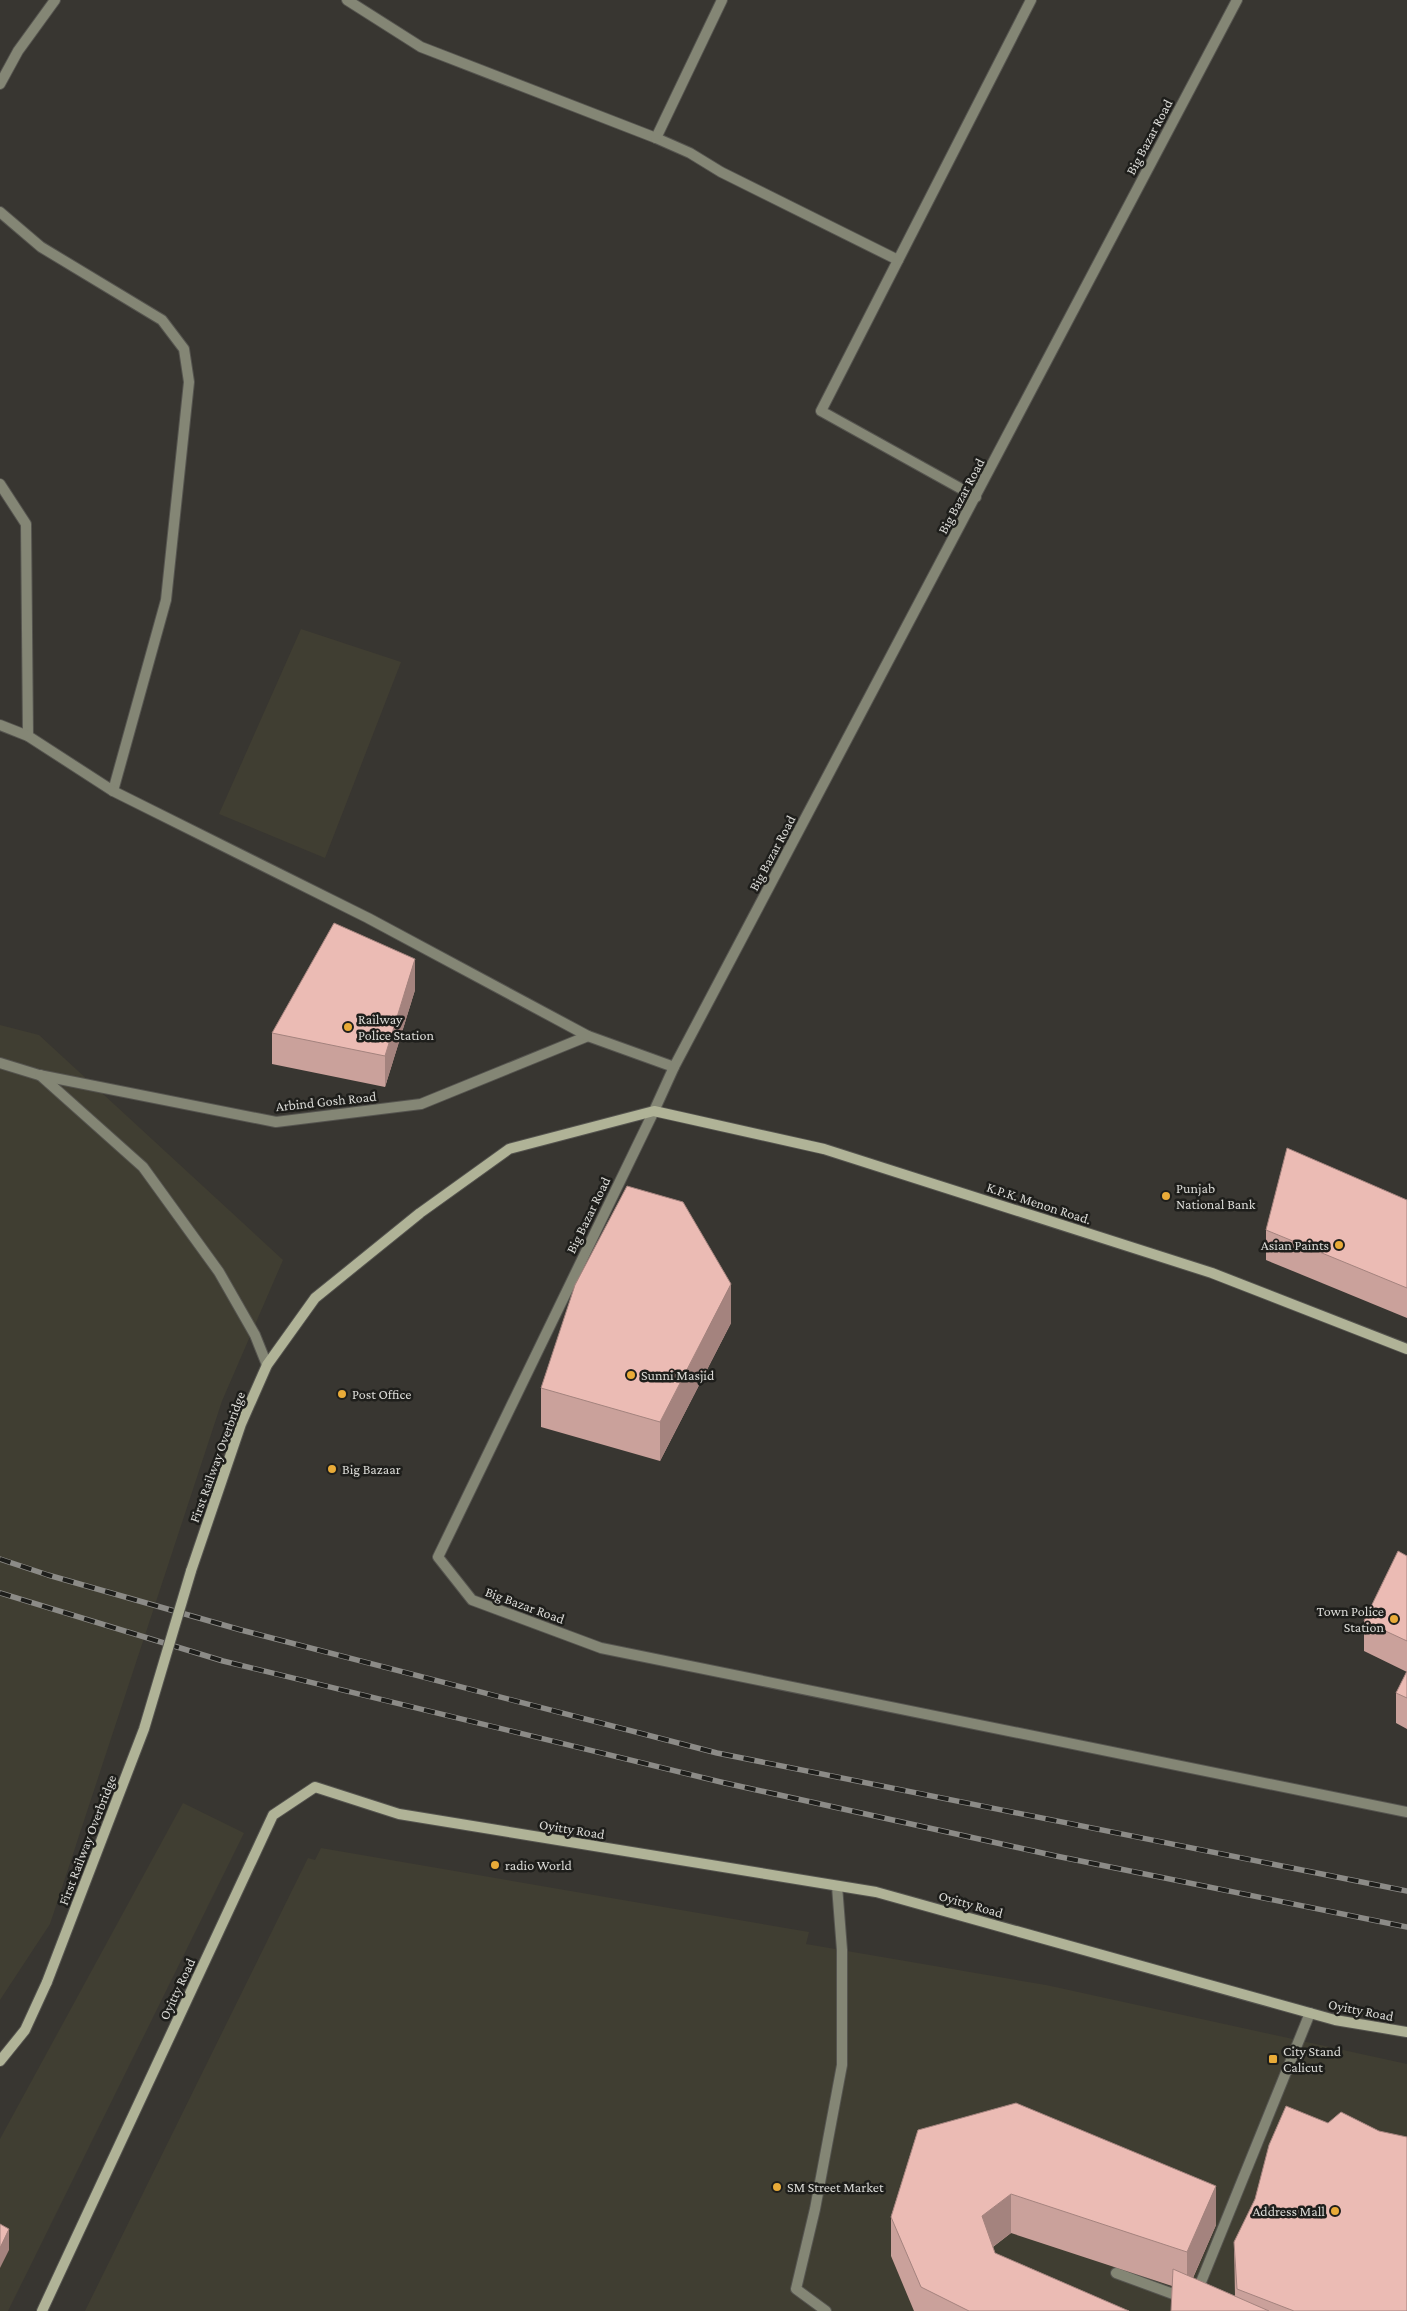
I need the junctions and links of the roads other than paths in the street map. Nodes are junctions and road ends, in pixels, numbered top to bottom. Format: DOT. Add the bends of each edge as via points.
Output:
graph roads {
  1 [pos="56,0"];
  2 [pos="347,0"];
  3 [pos="722,0"];
  4 [pos="1031,0"];
  5 [pos="1237,0"];
  6 [pos="0,84"];
  7 [pos="656,138"];
  8 [pos="0,212"];
  9 [pos="898,260"];
  10 [pos="0,484"];
  11 [pos="976,497"];
  12 [pos="0,725"];
  13 [pos="28,736"];
  14 [pos="113,791"];
  15 [pos="588,1036"];
  16 [pos="0,1064"];
  17 [pos="674,1067"];
  18 [pos="39,1075"];
  19 [pos="654,1111"];
  20 [pos="1407,1349"];
  21 [pos="267,1365"];
  22 [pos="1407,1812"];
  23 [pos="837,1886"];
  24 [pos="1310,2012"];
  25 [pos="1407,2032"];
  26 [pos="0,2061"];
  27 [pos="1116,2273"];
  28 [pos="42,2311"];
  29 [pos="826,2311"];
  1 -- 6 [label="street" via="18,51"];
  2 -- 7 [label="street" via="421,48"];
  3 -- 7 [label="street"];
  4 -- 9 [label="street"];
  5 -- 11 [label="street, Big Bazar Road"];
  7 -- 9 [label="street"];
  8 -- 14 [label="street" via="41,247 162,320 184,349 189,382 166,600"];
  9 -- 11 [label="street" via="821,411"];
  10 -- 13 [label="street" via="26,524"];
  11 -- 17 [label="street, Big Bazar Road"];
  12 -- 13 [label="street"];
  13 -- 14 [label="street"];
  14 -- 15 [label="street" via="368,918"];
  15 -- 17 [label="street"];
  15 -- 18 [label="street, Arbind Gosh Road" via="421,1104 276,1122"];
  16 -- 18 [label="street, Arbind Gosh Road"];
  17 -- 19 [label="street, Big Bazar Road"];
  18 -- 21 [label="street" via="143,1167 219,1272"];
  19 -- 20 [label="main road, K.P.K. Menon Road." via="824,1149 1212,1273"];
  19 -- 21 [label="main road, First Railway Overbridge" via="509,1149 420,1213 315,1298"];
  19 -- 22 [label="street, Big Bazar Road" via="438,1556 472,1600 602,1648"];
  21 -- 26 [label="main road, First Railway Overbridge, bridge" via="241,1424 191,1571 144,1729 47,1982 25,2030"];
  23 -- 24 [label="main road, Oyitty Road" via="876,1892"];
  23 -- 28 [label="main road, Oyitty Road" via="399,1814 315,1787 273,1815"];
  23 -- 29 [label="street" via="842,1950 842,2065 815,2210 796,2289"];
  24 -- 25 [label="main road, Oyitty Road" via="1335,2020"];
  24 -- 27 [label="street" via="1191,2300"];
}
